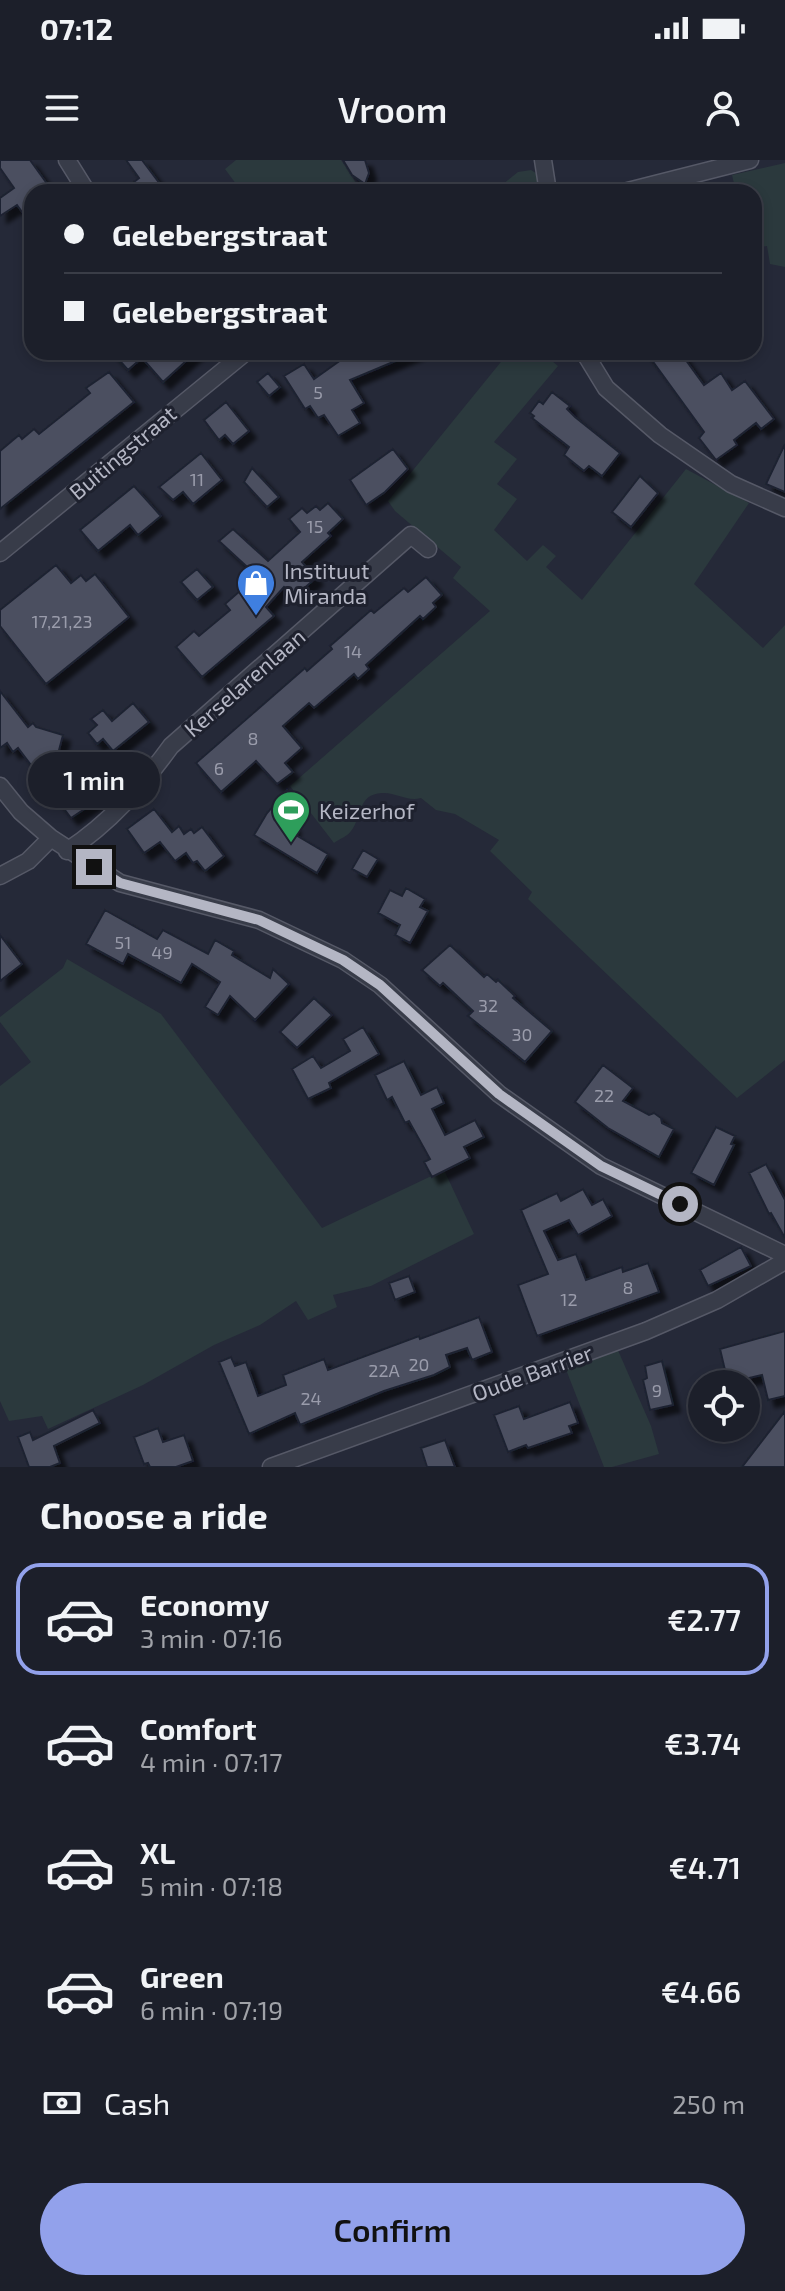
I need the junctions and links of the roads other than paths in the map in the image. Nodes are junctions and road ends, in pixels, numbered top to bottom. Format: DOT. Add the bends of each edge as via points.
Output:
graph roads {
  1 [pos="67,160"];
  2 [pos="543,160"];
  3 [pos="750,160"];
  4 [pos="82,184"];
  5 [pos="547,184"];
  6 [pos="656,184"];
  7 [pos="228,360"];
  8 [pos="589,360"];
  9 [pos="785,508"];
  10 [pos="428,549"];
  11 [pos="0,553"];
  12 [pos="0,786"];
  13 [pos="51,838"];
  14 [pos="67,851"];
  15 [pos="0,876"];
  16 [pos="785,1258"];
  17 [pos="271,1467"];
  1 -- 4 [label="street"];
  2 -- 5 [label="street"];
  3 -- 6 [label="street"];
  7 -- 11 [label="street, Buitingstraat"];
  8 -- 9 [label="street" via="606,388 660,435 731,484"];
  10 -- 14 [label="street, Kerselarenlaan" via="411,535 171,746 118,812"];
  12 -- 13 [label="street"];
  13 -- 14 [label="street"];
  13 -- 15 [label="street" via="28,861"];
  14 -- 16 [label="street" via="120,883 259,920 343,960 380,985 499,1094 601,1166"];
  16 -- 17 [label="street, Oude Barrier" via="717,1300 646,1331"];
}
